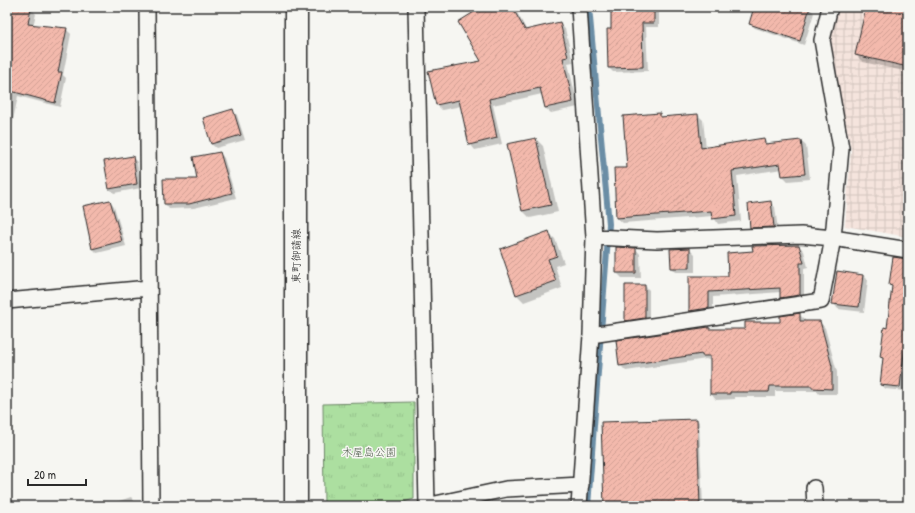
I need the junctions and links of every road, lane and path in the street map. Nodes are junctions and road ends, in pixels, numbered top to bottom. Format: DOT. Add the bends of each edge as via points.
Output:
graph roads {
  1 [pos="147,7"];
  2 [pos="296,7"];
  3 [pos="416,7"];
  4 [pos="579,7"];
  5 [pos="830,7"];
  6 [pos="594,236"];
  7 [pos="833,238"];
  8 [pos="908,250"];
  9 [pos="149,288"];
  10 [pos="7,300"];
  11 [pos="591,335"];
  12 [pos="581,485"];
  13 [pos="814,488"];
  14 [pos="151,506"];
  15 [pos="296,506"];
  16 [pos="426,506"];
  17 [pos="579,506"];
  18 [pos="815,506"];
  1 -- 9 [label="street"];
  2 -- 15 [label="street, 東町御請線"];
  3 -- 16 [label="street"];
  4 -- 6 [label="street"];
  5 -- 7 [label="street" via="822,40 841,148"];
  6 -- 7 [label="street" via="657,240 801,235"];
  6 -- 11 [label="street"];
  7 -- 8 [label="street"];
  7 -- 11 [label="street" via="821,301"];
  9 -- 10 [label="street"];
  9 -- 14 [label="street"];
  11 -- 12 [label="street"];
  12 -- 16 [label="street" via="506,489"];
  12 -- 17 [label="street"];
  13 -- 18 [label="street"];
}
